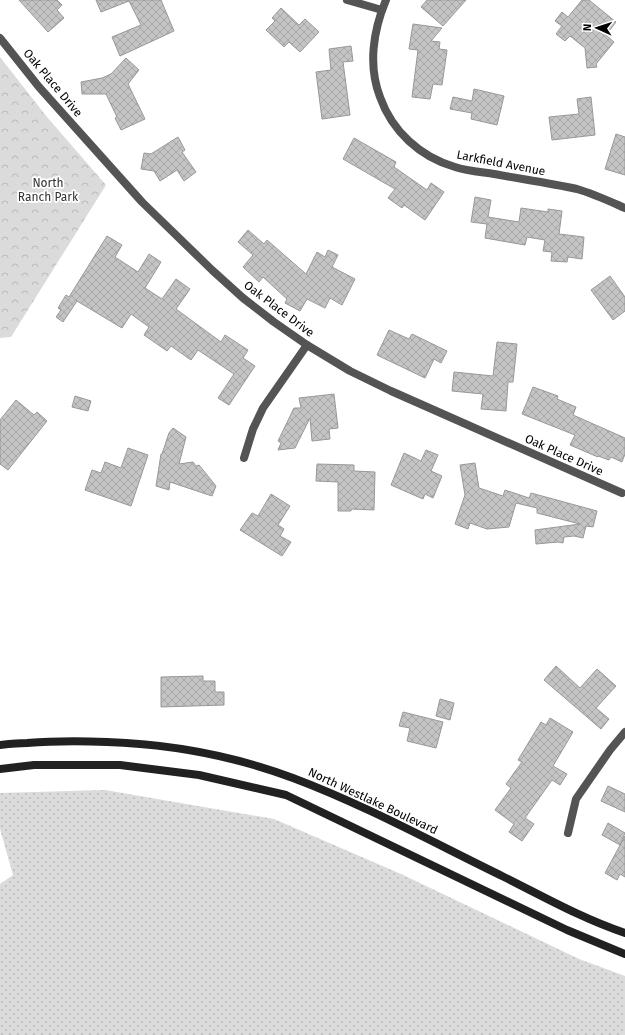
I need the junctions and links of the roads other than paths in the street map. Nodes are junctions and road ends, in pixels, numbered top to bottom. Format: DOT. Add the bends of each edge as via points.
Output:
graph roads {
  1 [pos="347,0"];
  2 [pos="386,0"];
  3 [pos="382,10"];
  4 [pos="0,38"];
  5 [pos="625,208"];
  6 [pos="307,345"];
  7 [pos="244,458"];
  8 [pos="622,493"];
  9 [pos="625,732"];
  10 [pos="0,745"];
  11 [pos="0,769"];
  12 [pos="568,833"];
  13 [pos="625,933"];
  14 [pos="625,954"];
  1 -- 3 [label="street"];
  2 -- 3 [label="street, Larkfield Avenue"];
  3 -- 5 [label="street, Larkfield Avenue" via="373,53 376,87 391,120 415,147 434,159 455,167 577,189 601,196"];
  4 -- 6 [label="street, Oak Place Drive" via="38,87 142,202 243,298"];
  6 -- 7 [label="street" via="263,408"];
  6 -- 8 [label="street, Oak Place Drive" via="391,392"];
  9 -- 12 [label="street" via="576,799"];
  10 -- 13 [label="main road, North Westlake Boulevard" via="82,741 163,746 203,753 292,777 345,799 574,911"];
  11 -- 14 [label="main road" via="34,765 120,764 199,774 286,795 567,930"];
}
